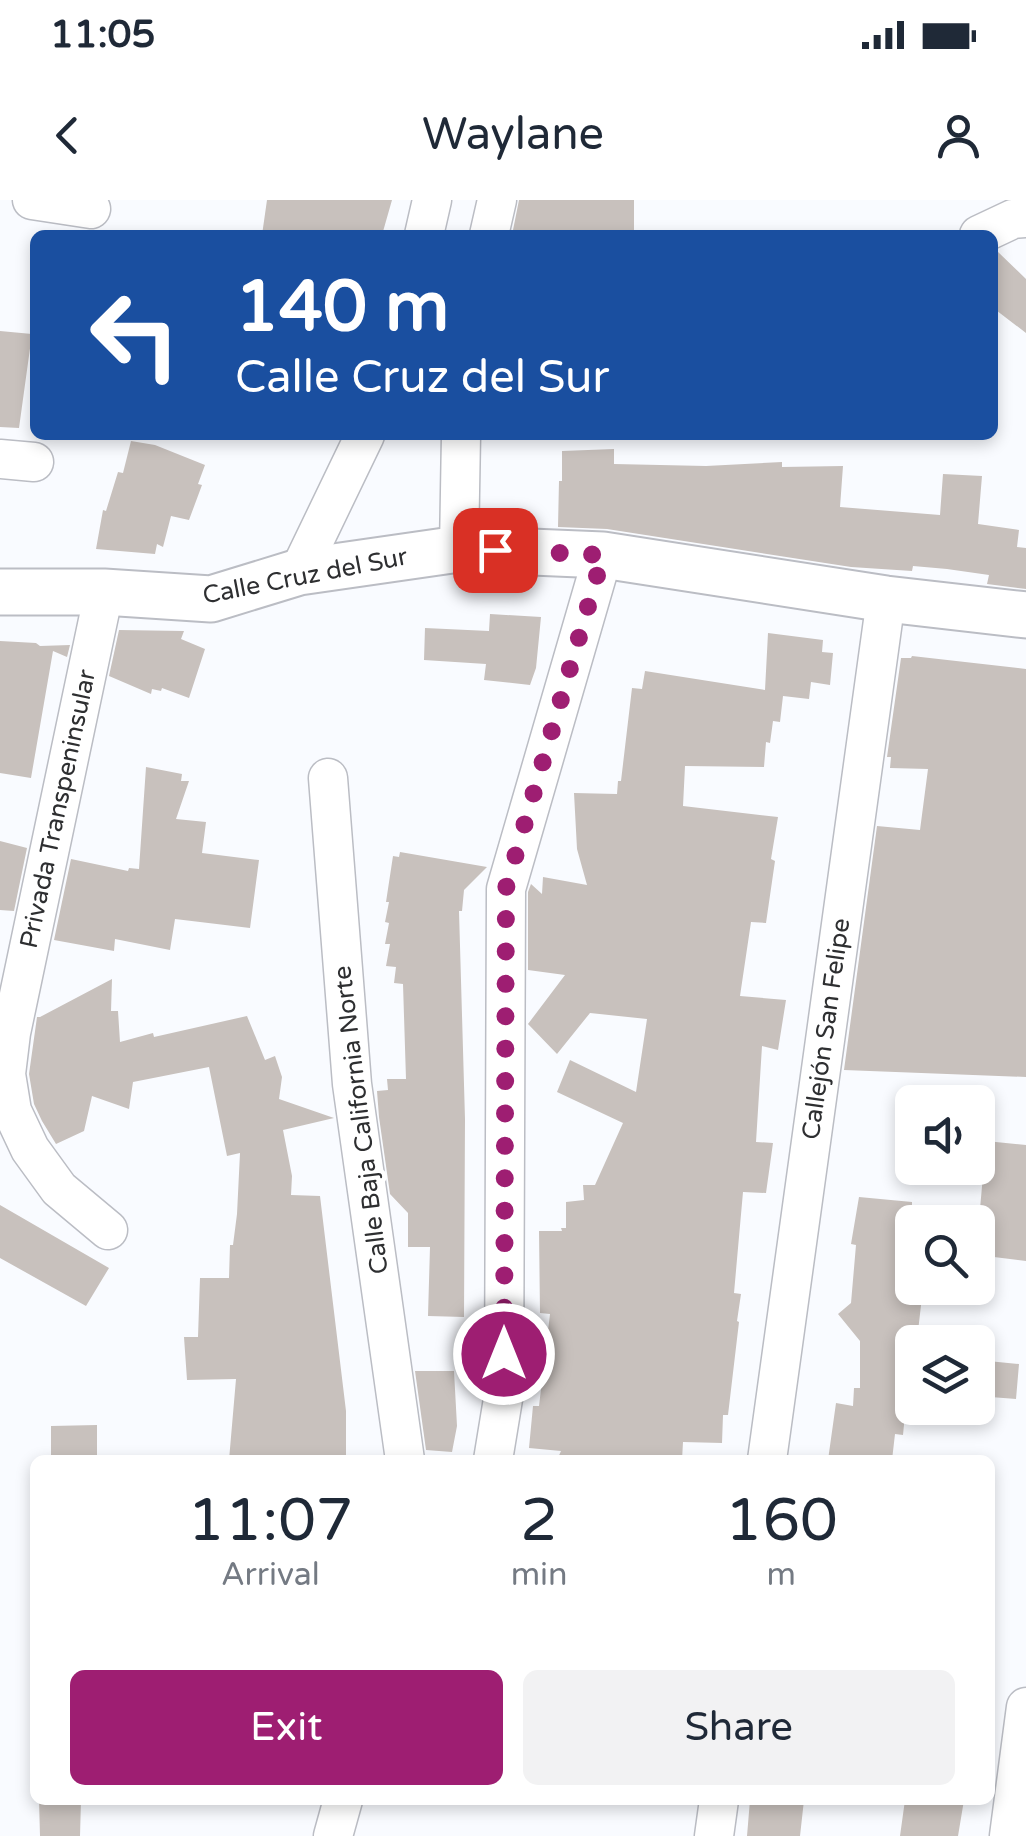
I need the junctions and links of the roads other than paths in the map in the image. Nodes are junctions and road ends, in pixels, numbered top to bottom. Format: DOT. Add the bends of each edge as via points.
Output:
graph roads {
  1 [pos="32,200"];
  2 [pos="432,200"];
  3 [pos="497,200"];
  4 [pos="91,208"];
  5 [pos="1026,218"];
  6 [pos="425,230"];
  7 [pos="489,230"];
  8 [pos="989,230"];
  9 [pos="363,440"];
  10 [pos="461,440"];
  11 [pos="459,549"];
  12 [pos="603,555"];
  13 [pos="299,572"];
  14 [pos="0,592"];
  15 [pos="104,592"];
  16 [pos="886,599"];
  17 [pos="1026,616"];
  18 [pos="328,778"];
  19 [pos="108,1230"];
  20 [pos="404,1455"];
  21 [pos="494,1455"];
  22 [pos="767,1455"];
  23 [pos="1026,1707"];
  24 [pos="341,1805"];
  25 [pos="718,1805"];
  26 [pos="332,1836"];
  27 [pos="714,1836"];
  28 [pos="1009,1836"];
  1 -- 4 [label="street"];
  2 -- 6 [label="street"];
  3 -- 7 [label="street"];
  5 -- 8 [label="street"];
  9 -- 13 [label="street"];
  10 -- 11 [label="street"];
  11 -- 12 [label="street, Calle Cruz del Sur"];
  11 -- 13 [label="street, Calle Cruz del Sur"];
  12 -- 16 [label="street, Calle Cruz del Sur"];
  12 -- 21 [label="street" via="506,888 504,1393"];
  13 -- 15 [label="street, Calle Cruz del Sur" via="211,599"];
  14 -- 15 [label="street, Calle Cruz del Sur"];
  15 -- 19 [label="street, Privada Transpeninsular" via="6,1074 12,1111 30,1149 60,1189"];
  16 -- 17 [label="street, Calle Cruz del Sur"];
  16 -- 22 [label="street, Callejón San Felipe"];
  18 -- 20 [label="street, Calle Baja California Norte" via="352,1084"];
  23 -- 28 [label="street"];
  24 -- 26 [label="street"];
  25 -- 27 [label="street"];
}
